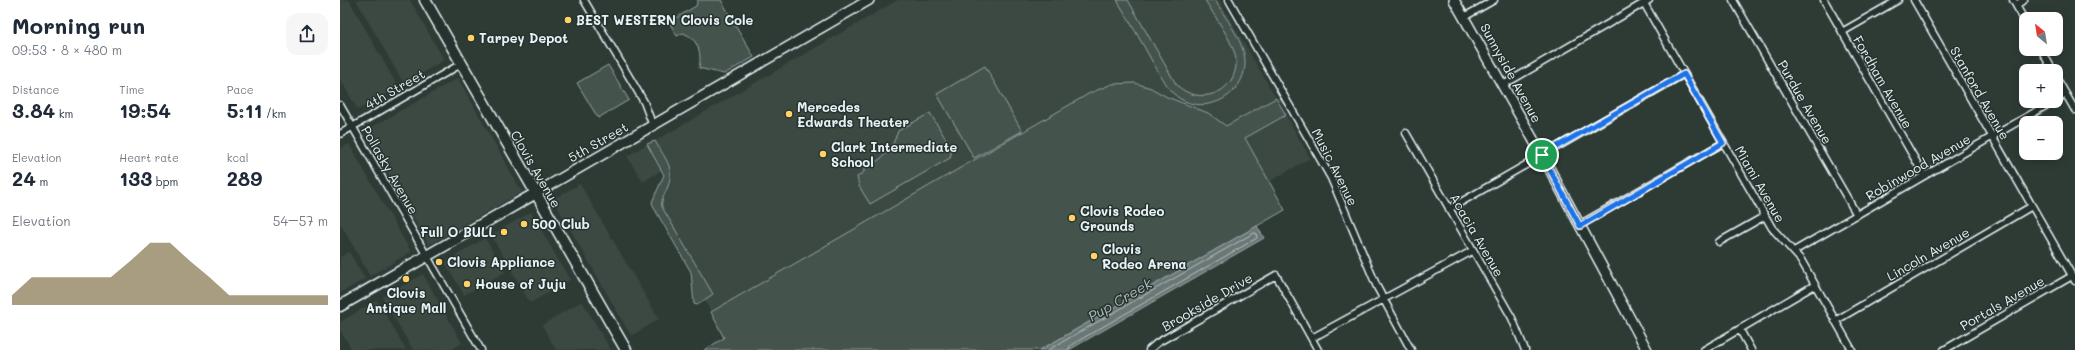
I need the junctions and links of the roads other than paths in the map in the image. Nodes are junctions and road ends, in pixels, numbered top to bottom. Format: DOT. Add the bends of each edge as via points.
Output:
graph roads {
  1 [pos="425,0"];
  2 [pos="584,0"];
  3 [pos="869,0"];
  4 [pos="1228,0"];
  5 [pos="1454,0"];
  6 [pos="1494,0"];
  7 [pos="1733,0"];
  8 [pos="1824,0"];
  9 [pos="1898,0"];
  10 [pos="1914,0"];
  11 [pos="2024,0"];
  12 [pos="1646,1"];
  13 [pos="2015,2"];
  14 [pos="2020,12"];
  15 [pos="1464,17"];
  16 [pos="1842,32"];
  17 [pos="461,64"];
  18 [pos="1684,74"];
  19 [pos="1502,85"];
  20 [pos="2063,89"];
  21 [pos="2066,94"];
  22 [pos="2063,96"];
  23 [pos="340,105"];
  24 [pos="2041,108"];
  25 [pos="2075,110"];
  26 [pos="352,126"];
  27 [pos="653,126"];
  28 [pos="340,134"];
  29 [pos="1406,134"];
  30 [pos="1993,136"];
  31 [pos="1723,143"];
  32 [pos="1542,155"];
  33 [pos="1924,175"];
  34 [pos="536,193"];
  35 [pos="2032,206"];
  36 [pos="1449,209"];
  37 [pos="1857,215"];
  38 [pos="1765,216"];
  39 [pos="1580,226"];
  40 [pos="1719,242"];
  41 [pos="1472,251"];
  42 [pos="1794,251"];
  43 [pos="427,256"];
  44 [pos="2074,278"];
  45 [pos="1815,285"];
  46 [pos="1383,299"];
  47 [pos="340,306"];
  48 [pos="1835,321"];
  49 [pos="1740,330"];
  50 [pos="1312,338"];
  51 [pos="480,348"];
  52 [pos="472,350"];
  53 [pos="626,350"];
  54 [pos="1150,350"];
  55 [pos="1318,350"];
  56 [pos="1411,350"];
  57 [pos="1525,350"];
  58 [pos="1647,350"];
  59 [pos="1704,350"];
  60 [pos="1751,350"];
  61 [pos="1852,350"];
  62 [pos="1944,350"];
  1 -- 17 [label="main road, Clovis Avenue"];
  2 -- 27 [label="street" via="644,102"];
  3 -- 27 [label="main road, 5th Street"];
  4 -- 46 [label="street, Music Avenue" via="1331,178"];
  5 -- 15 [label="main road, Sunnyside Avenue"];
  6 -- 15 [label="street"];
  7 -- 37 [label="street, Purdue Avenue"];
  8 -- 16 [label="street, Fordham Avenue"];
  9 -- 16 [label="street"];
  10 -- 30 [label="street, Stanford Avenue"];
  11 -- 13 [label="street"];
  12 -- 18 [label="street, Miami Avenue"];
  12 -- 19 [label="street"];
  13 -- 14 [label="street"];
  15 -- 19 [label="main road, Sunnyside Avenue"];
  16 -- 33 [label="street, Fordham Avenue"];
  17 -- 26 [label="street, 4th Street"];
  17 -- 34 [label="main road, Clovis Avenue"];
  18 -- 31 [label="street, Miami Avenue"];
  18 -- 32 [label="street"];
  19 -- 32 [label="main road, Sunnyside Avenue"];
  20 -- 21 [label="street"];
  21 -- 22 [label="street, Robinwood Avenue"];
  21 -- 25 [label="street"];
  23 -- 26 [label="street, Pollasky Avenue"];
  24 -- 30 [label="street, Robinwood Avenue"];
  26 -- 28 [label="street, 4th Street"];
  26 -- 43 [label="street, Pollasky Avenue"];
  27 -- 34 [label="main road, 5th Street"];
  29 -- 36 [label="street, Acacia Avenue"];
  30 -- 33 [label="street, Robinwood Avenue"];
  30 -- 35 [label="street, Stanford Avenue"];
  31 -- 38 [label="street, Miami Avenue"];
  31 -- 39 [label="street"];
  32 -- 36 [label="street"];
  32 -- 39 [label="main road, Sunnyside Avenue"];
  33 -- 37 [label="street, Robinwood Avenue"];
  34 -- 43 [label="main road, 5th Street"];
  34 -- 53 [label="main road, Clovis Avenue"];
  35 -- 44 [label="street, Stanford Avenue"];
  35 -- 48 [label="street, Lincoln Avenue"];
  36 -- 41 [label="street, Acacia Avenue"];
  37 -- 42 [label="street, Robinwood Avenue"];
  38 -- 40 [label="street"];
  38 -- 42 [label="street, Miami Avenue"];
  39 -- 58 [label="main road, Sunnyside Avenue"];
  41 -- 46 [label="street"];
  41 -- 57 [label="street, Acacia Avenue" via="1512,318"];
  42 -- 45 [label="street, Miami Avenue"];
  43 -- 47 [label="main road, 5th Street"];
  43 -- 51 [label="street, Pollasky Avenue"];
  44 -- 62 [label="street, Portals Avenue"];
  45 -- 48 [label="street, Miami Avenue"];
  45 -- 49 [label="street"];
  46 -- 50 [label="street"];
  46 -- 56 [label="street, Music Avenue"];
  48 -- 61 [label="street, Miami Avenue"];
  49 -- 59 [label="street"];
  49 -- 60 [label="street"];
  50 -- 54 [label="street, Brookside Drive" via="1276,275 1157,343"];
  50 -- 55 [label="street"];
  51 -- 52 [label="street"];
}
